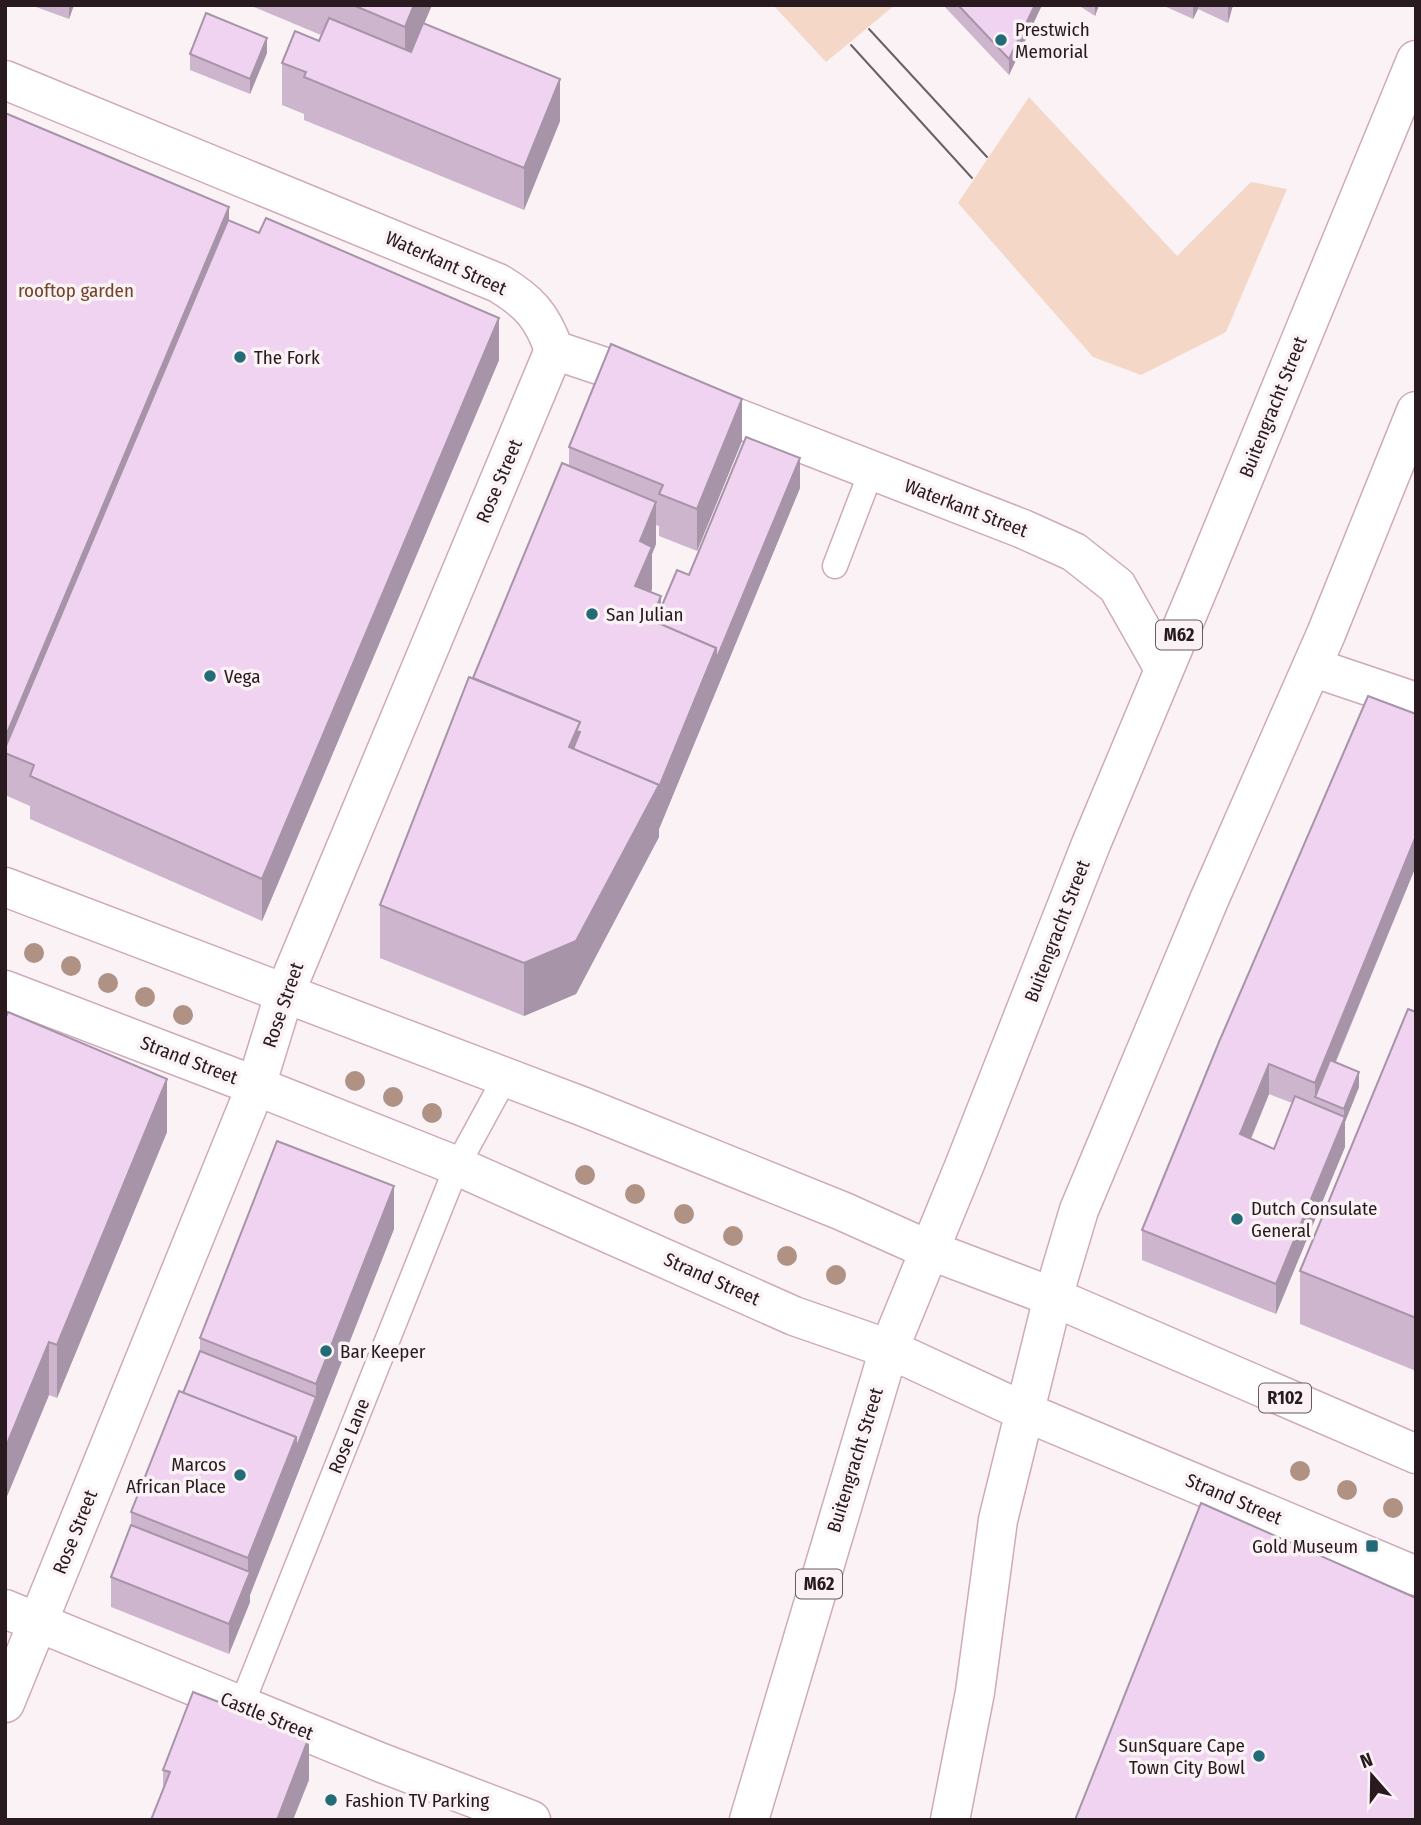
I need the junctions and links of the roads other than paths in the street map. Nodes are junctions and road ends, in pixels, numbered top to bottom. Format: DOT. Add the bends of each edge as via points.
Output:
graph roads {
  1 [pos="1416,60"];
  2 [pos="5,80"];
  3 [pos="554,349"];
  4 [pos="1416,411"];
  5 [pos="871,472"];
  6 [pos="835,566"];
  7 [pos="1312,667"];
  8 [pos="1164,669"];
  9 [pos="1416,702"];
  10 [pos="5,887"];
  11 [pos="5,990"];
  12 [pos="284,995"];
  13 [pos="505,1077"];
  14 [pos="256,1086"];
  15 [pos="457,1166"];
  16 [pos="929,1250"];
  17 [pos="1053,1297"];
  18 [pos="889,1349"];
  19 [pos="1023,1411"];
  20 [pos="1416,1454"];
  21 [pos="1416,1576"];
  22 [pos="22,1616"];
  23 [pos="5,1703"];
  24 [pos="241,1706"];
  25 [pos="531,1820"];
  26 [pos="750,1820"];
  27 [pos="950,1820"];
  1 -- 8 [label="street, Buitengracht Street / M62"];
  2 -- 3 [label="street, Waterkant Street" via="498,283 524,299 546,326"];
  3 -- 5 [label="street, Waterkant Street"];
  3 -- 12 [label="street, Rose Street"];
  4 -- 7 [label="street"];
  5 -- 6 [label="lane"];
  5 -- 8 [label="street, Waterkant Street" via="1074,552 1117,586"];
  7 -- 9 [label="street"];
  7 -- 17 [label="street" via="1079,1210"];
  8 -- 16 [label="street, Buitengracht Street / M62"];
  10 -- 12 [label="street"];
  11 -- 14 [label="street, Strand Street"];
  12 -- 13 [label="street"];
  12 -- 14 [label="street, Rose Street"];
  13 -- 15 [label="lane, Rose Lane"];
  13 -- 16 [label="street"];
  14 -- 15 [label="street, Strand Street"];
  14 -- 22 [label="street, Rose Street"];
  15 -- 18 [label="street, Strand Street" via="794,1316"];
  15 -- 24 [label="lane, Rose Lane"];
  16 -- 17 [label="street, R102"];
  16 -- 18 [label="street, Buitengracht Street / M62"];
  17 -- 19 [label="street"];
  17 -- 20 [label="street, R102"];
  18 -- 19 [label="street, Strand Street"];
  18 -- 26 [label="street, Buitengracht Street / M62"];
  19 -- 21 [label="street, Strand Street"];
  19 -- 27 [label="street" via="998,1520 975,1692"];
  22 -- 23 [label="street, Rose Street"];
  22 -- 24 [label="street, Castle Street"];
  24 -- 25 [label="street, Castle Street"];
}
